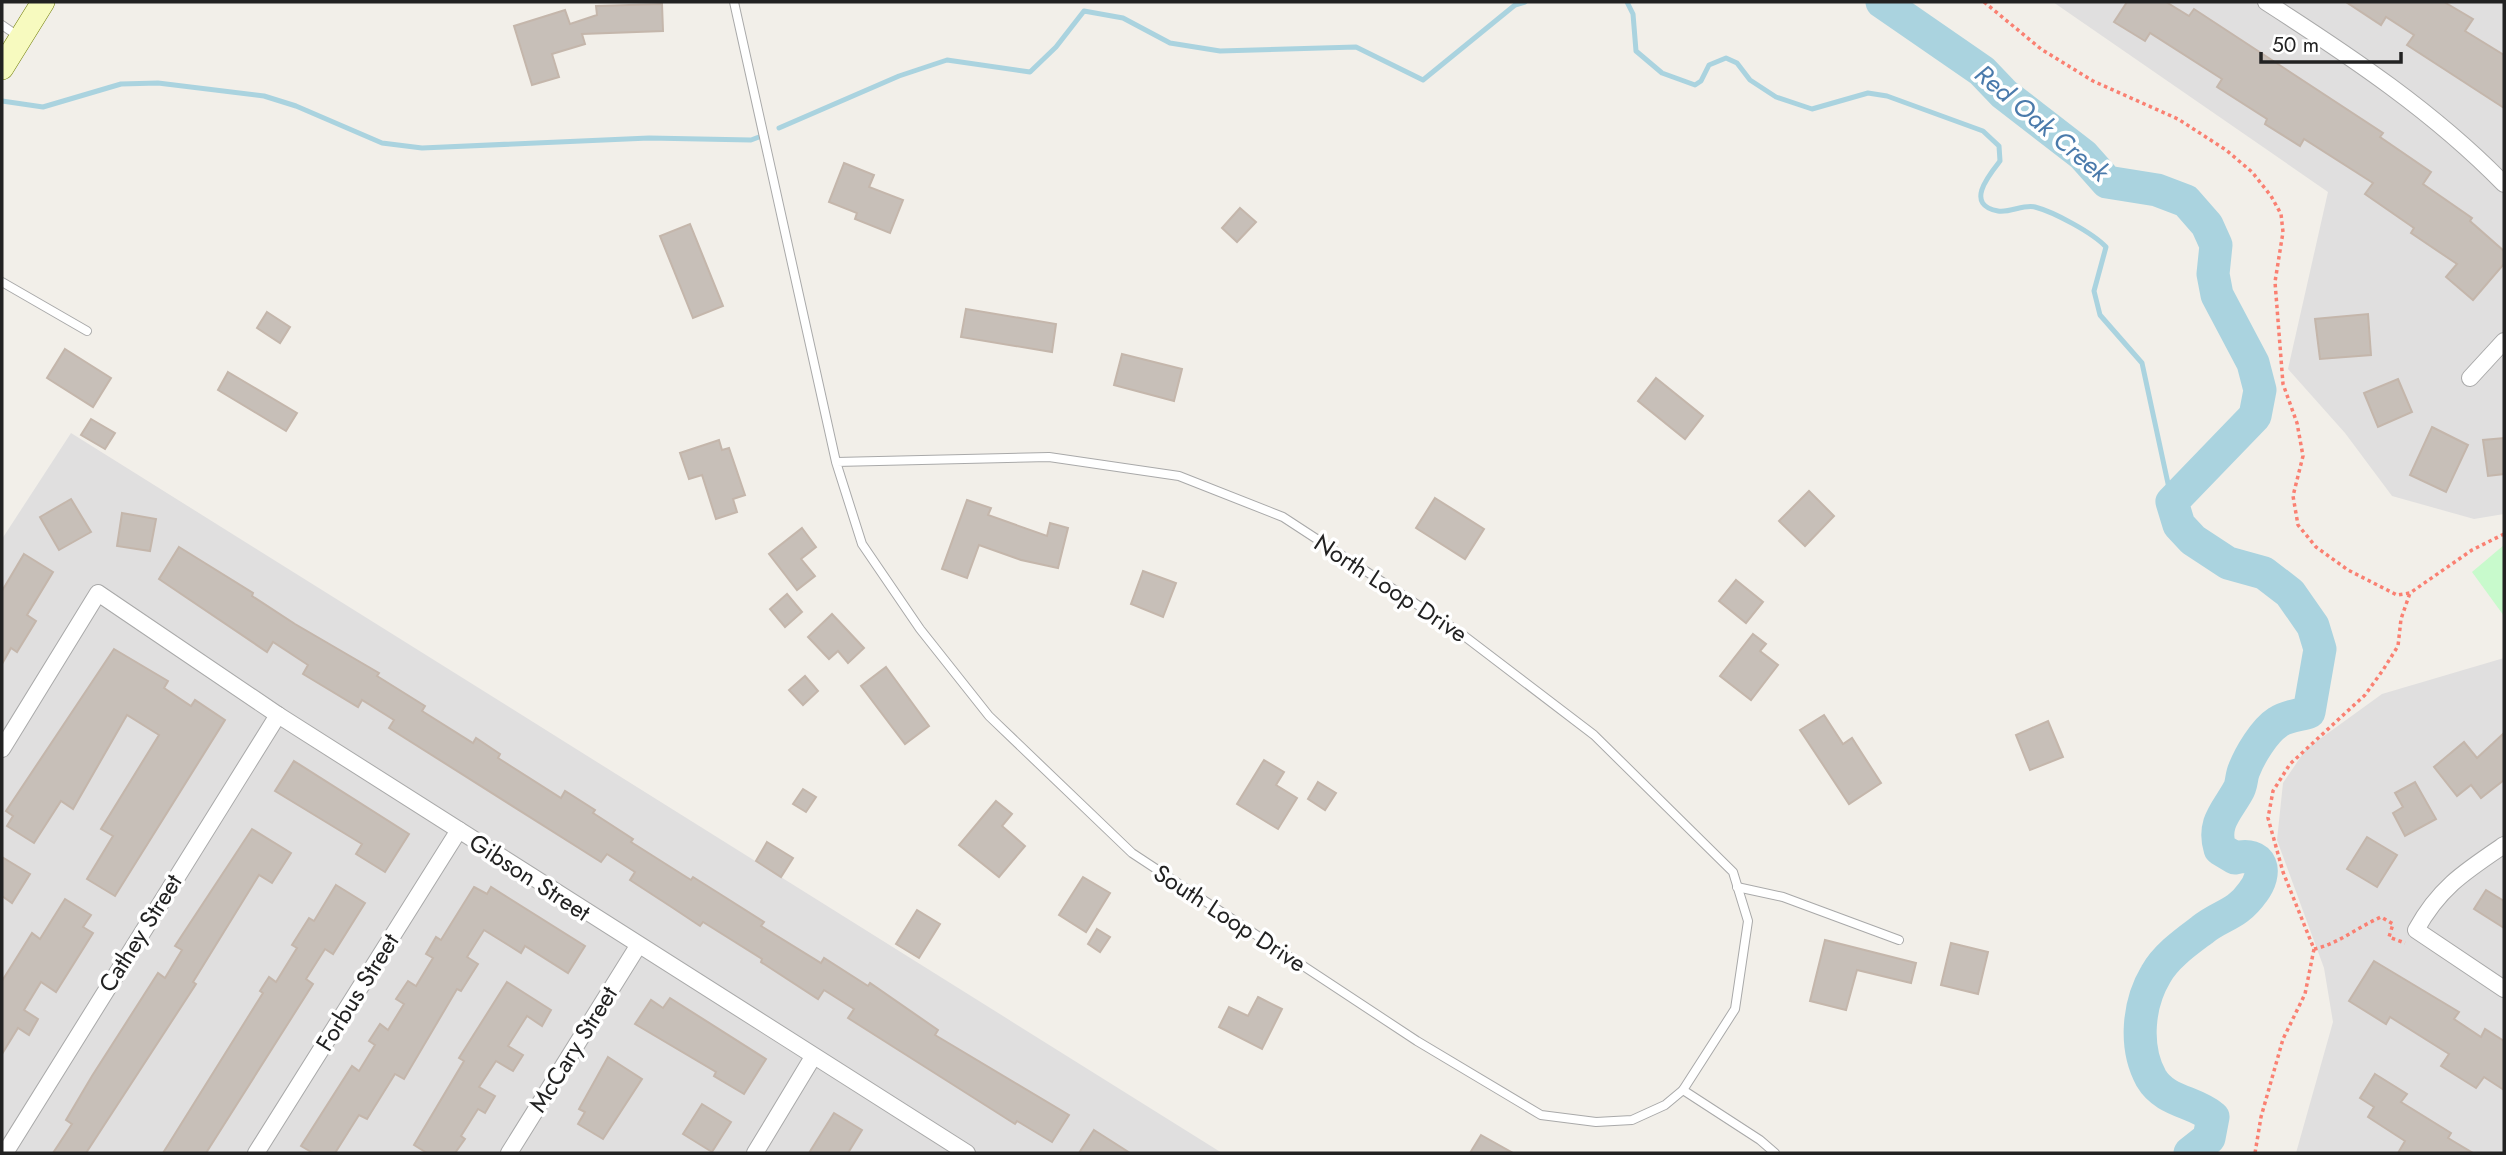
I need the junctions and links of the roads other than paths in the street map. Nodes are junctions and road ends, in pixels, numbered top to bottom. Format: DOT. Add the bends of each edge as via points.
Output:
graph roads {
  1 [pos="43,2"];
  2 [pos="734,2"];
  3 [pos="2266,2"];
  4 [pos="11,31"];
  5 [pos="2,68"];
  6 [pos="2504,184"];
  7 [pos="2,282"];
  8 [pos="87,331"];
  9 [pos="2504,341"];
  10 [pos="2470,378"];
  11 [pos="836,462"];
  12 [pos="278,715"];
  13 [pos="2,749"];
  14 [pos="459,830"];
  15 [pos="2504,845"];
  16 [pos="1737,887"];
  17 [pos="1899,940"];
  18 [pos="638,946"];
  19 [pos="2504,989"];
  20 [pos="1735,1009"];
  21 [pos="813,1057"];
  22 [pos="1683,1090"];
  23 [pos="5,1153"];
  24 [pos="256,1153"];
  25 [pos="509,1153"];
  26 [pos="755,1153"];
  27 [pos="967,1153"];
  28 [pos="1774,1153"];
  1 -- 4 [label="street"];
  2 -- 11 [label="lane, South Loop Drive"];
  3 -- 6 [label="street" via="2368,69 2450,133"];
  4 -- 5 [label="street"];
  7 -- 8 [label="lane"];
  9 -- 10 [label="street"];
  11 -- 16 [label="lane, North Loop Drive" via="1049,457 1179,476 1283,517 1459,632 1594,735 1732,872"];
  11 -- 22 [label="lane, South Loop Drive" via="862,544 920,629 989,716 1132,853 1417,1041 1541,1115 1596,1122 1632,1120 1665,1105"];
  12 -- 13 [label="street, Gibson Street" via="98,593"];
  12 -- 14 [label="street, Gibson Street"];
  12 -- 23 [label="street, Cathey Street"];
  14 -- 18 [label="street, Gibson Street"];
  14 -- 24 [label="street, Forbus Street"];
  15 -- 19 [label="street" via="2452,880 2431,903 2416,930"];
  16 -- 17 [label="lane" via="1783,897"];
  16 -- 20 [label="lane, North Loop Drive" via="1748,921"];
  18 -- 21 [label="street, Gibson Street"];
  18 -- 25 [label="street, McCary Street"];
  20 -- 22 [label="lane, South Loop Drive"];
  21 -- 26 [label="street"];
  21 -- 27 [label="street, Gibson Street"];
  22 -- 28 [label="lane"];
}
